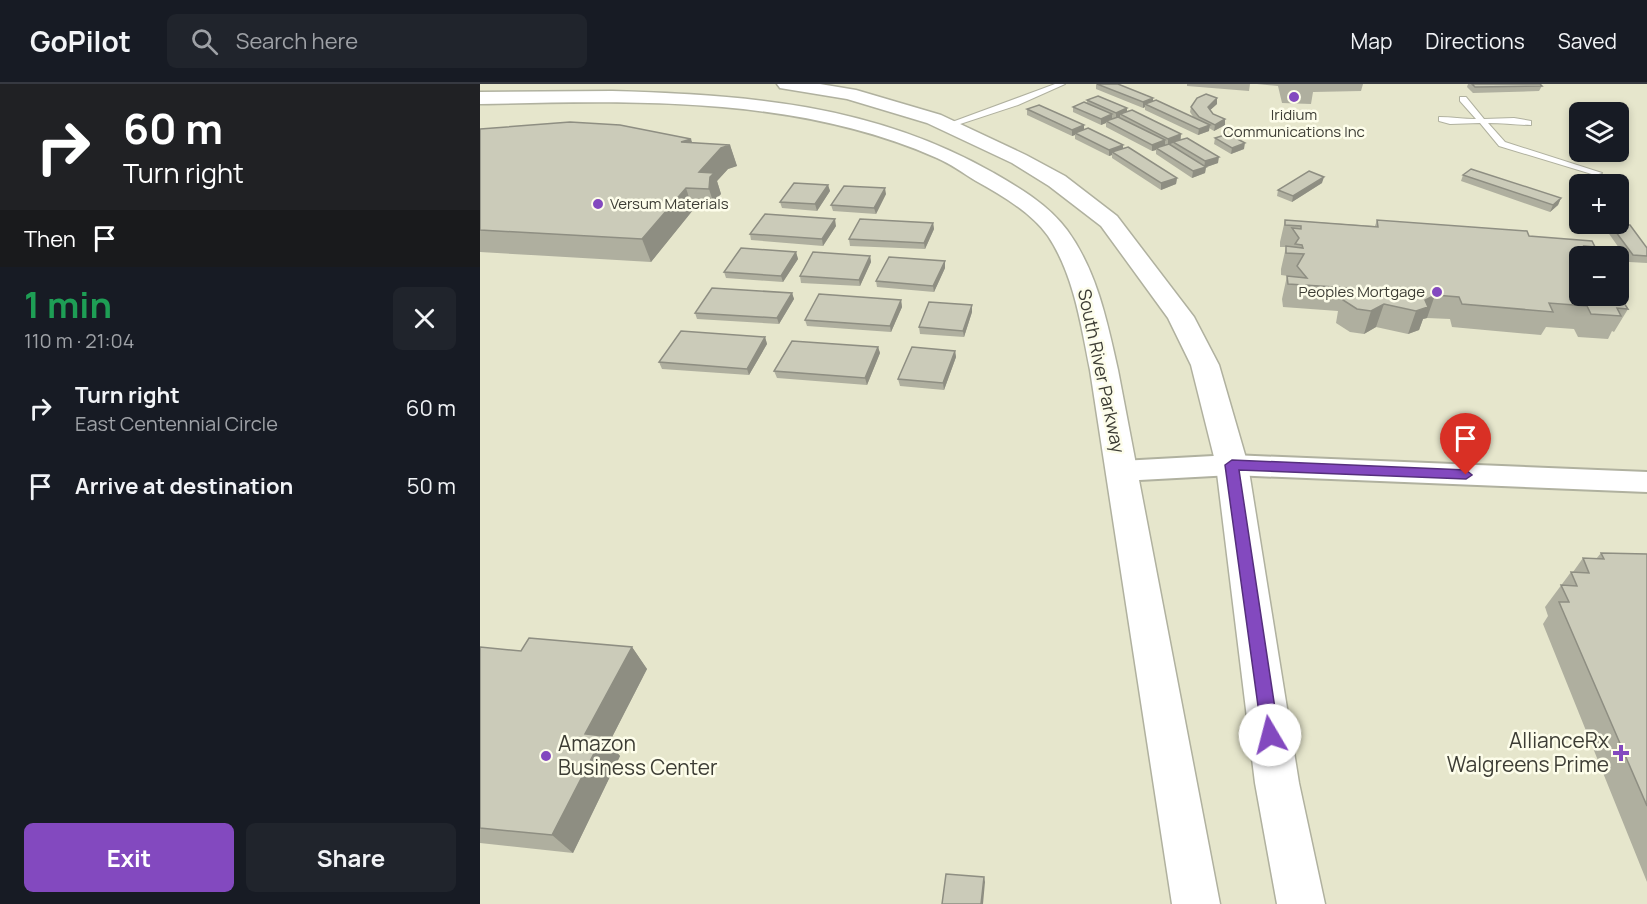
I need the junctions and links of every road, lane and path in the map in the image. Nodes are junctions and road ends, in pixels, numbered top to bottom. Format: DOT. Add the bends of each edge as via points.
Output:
graph roads {
  1 [pos="786,84"];
  2 [pos="1061,84"];
  3 [pos="480,98"];
  4 [pos="1463,99"];
  5 [pos="1442,119"];
  6 [pos="1482,121"];
  7 [pos="1527,123"];
  8 [pos="948,125"];
  9 [pos="1598,173"];
  10 [pos="1232,465"];
  11 [pos="1121,471"];
  12 [pos="1647,482"];
  13 [pos="1196,904"];
  14 [pos="1301,904"];
  1 -- 8 [label="street" via="849,94"];
  2 -- 8 [label="lane" via="1015,104"];
  3 -- 11 [label="street, South River Parkway" via="631,95 770,106 897,136 939,150 983,173 1058,232 1086,289"];
  4 -- 6 [label="lane"];
  5 -- 6 [label="lane"];
  6 -- 7 [label="lane"];
  6 -- 9 [label="lane" via="1502,144"];
  8 -- 10 [label="street" via="1057,181 1109,221 1181,317 1205,365"];
  10 -- 11 [label="street"];
  10 -- 12 [label="street"];
  10 -- 14 [label="street" via="1277,783"];
  11 -- 13 [label="street, South River Parkway"];
}
